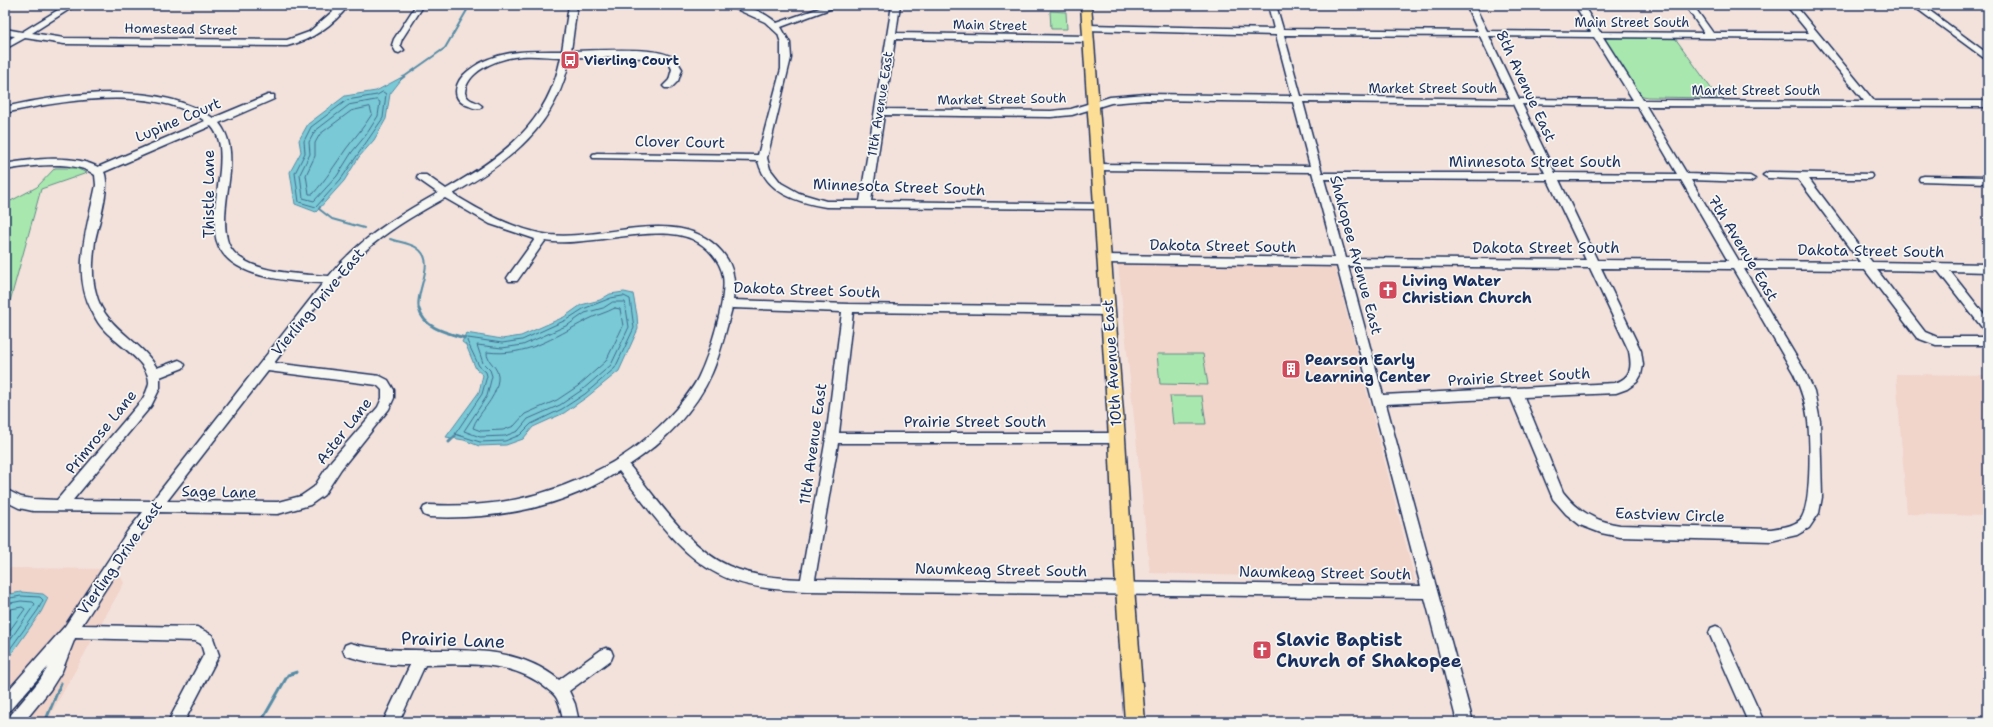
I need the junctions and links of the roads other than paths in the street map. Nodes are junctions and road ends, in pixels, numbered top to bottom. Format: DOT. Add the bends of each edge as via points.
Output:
graph roads {
  1 [pos="72,5"];
  2 [pos="345,5"];
  3 [pos="420,5"];
  4 [pos="573,5"];
  5 [pos="731,5"];
  6 [pos="896,5"];
  7 [pos="1086,5"];
  8 [pos="1272,5"];
  9 [pos="1470,5"];
  10 [pos="1579,5"];
  11 [pos="1688,5"];
  12 [pos="1790,5"];
  13 [pos="1916,5"];
  14 [pos="831,7"];
  15 [pos="776,26"];
  16 [pos="5,32"];
  17 [pos="1279,32"];
  18 [pos="1088,33"];
  19 [pos="1484,33"];
  20 [pos="22,35"];
  21 [pos="1598,35"];
  22 [pos="1710,35"];
  23 [pos="890,36"];
  24 [pos="1816,36"];
  25 [pos="5,46"];
  26 [pos="399,50"];
  27 [pos="565,54"];
  28 [pos="1988,58"];
  29 [pos="668,86"];
  30 [pos="271,97"];
  31 [pos="1297,100"];
  32 [pos="1515,101"];
  33 [pos="1640,103"];
  34 [pos="1872,104"];
  35 [pos="1988,104"];
  36 [pos="1093,105"];
  37 [pos="477,106"];
  38 [pos="5,110"];
  39 [pos="879,112"];
  40 [pos="213,122"];
  41 [pos="597,156"];
  42 [pos="762,158"];
  43 [pos="5,167"];
  44 [pos="1097,167"];
  45 [pos="98,171"];
  46 [pos="1318,173"];
  47 [pos="1768,175"];
  48 [pos="1801,175"];
  49 [pos="1867,176"];
  50 [pos="422,177"];
  51 [pos="1553,177"];
  52 [pos="1684,177"];
  53 [pos="1750,179"];
  54 [pos="1924,180"];
  55 [pos="1988,180"];
  56 [pos="444,194"];
  57 [pos="865,204"];
  58 [pos="1100,206"];
  59 [pos="542,237"];
  60 [pos="1105,259"];
  61 [pos="1342,263"];
  62 [pos="1593,264"];
  63 [pos="1735,264"];
  64 [pos="1869,266"];
  65 [pos="1941,267"];
  66 [pos="1988,268"];
  67 [pos="513,278"];
  68 [pos="332,280"];
  69 [pos="727,304"];
  70 [pos="848,308"];
  71 [pos="1108,311"];
  72 [pos="1988,328"];
  73 [pos="1988,341"];
  74 [pos="179,365"];
  75 [pos="264,366"];
  76 [pos="154,374"];
  77 [pos="1635,376"];
  78 [pos="1516,394"];
  79 [pos="1377,400"];
  80 [pos="832,438"];
  81 [pos="1117,438"];
  82 [pos="621,464"];
  83 [pos="5,495"];
  84 [pos="312,497"];
  85 [pos="61,505"];
  86 [pos="155,506"];
  87 [pos="429,511"];
  88 [pos="1804,524"];
  89 [pos="807,585"];
  90 [pos="1125,588"];
  91 [pos="1429,592"];
  92 [pos="70,631"];
  93 [pos="1716,633"];
  94 [pos="350,650"];
  95 [pos="606,655"];
  96 [pos="421,658"];
  97 [pos="559,689"];
  98 [pos="5,705"];
  99 [pos="14,722"];
  100 [pos="176,722"];
  101 [pos="391,722"];
  102 [pos="571,722"];
  103 [pos="1135,722"];
  104 [pos="1465,722"];
  105 [pos="1756,722"];
  1 -- 20 [label="street"];
  2 -- 20 [label="street, Homestead Street" via="312,35 287,43 64,41"];
  3 -- 26 [label="street" via="398,39 396,45"];
  4 -- 27 [label="street, Vierling Drive East"];
  5 -- 15 [label="street" via="754,12"];
  6 -- 23 [label="street, 11th Avenue East"];
  7 -- 18 [label="main road, 10th Avenue East"];
  8 -- 17 [label="street, Shakopee Avenue East"];
  9 -- 19 [label="street, 8th Avenue East"];
  10 -- 21 [label="street, 7th Avenue East"];
  11 -- 22 [label="street"];
  12 -- 24 [label="street"];
  13 -- 28 [label="street"];
  14 -- 15 [label="street"];
  15 -- 42 [label="street" via="784,37 788,52"];
  16 -- 20 [label="street, Homestead Street"];
  17 -- 18 [label="street, Main Street South"];
  17 -- 19 [label="street, Main Street South"];
  17 -- 31 [label="street, Shakopee Avenue East"];
  18 -- 23 [label="street, Main Street"];
  18 -- 36 [label="main road, 10th Avenue East"];
  19 -- 21 [label="street, Main Street South"];
  19 -- 32 [label="street, 8th Avenue East"];
  20 -- 25 [label="street"];
  21 -- 22 [label="street, Main Street South"];
  21 -- 33 [label="street, 7th Avenue East"];
  22 -- 24 [label="street, Main Street South"];
  23 -- 39 [label="street, 11th Avenue East"];
  24 -- 34 [label="street"];
  27 -- 29 [label="street" via="662,56 672,61 677,69 673,81"];
  27 -- 37 [label="street" via="515,54 484,64 465,78 460,89 465,102"];
  27 -- 56 [label="street, Vierling Drive East" via="556,93 536,126 502,157"];
  30 -- 40 [label="street, Lupine Court"];
  31 -- 32 [label="street, Market Street South"];
  31 -- 36 [label="street, Market Street South" via="1133,97"];
  31 -- 46 [label="street, Shakopee Avenue East"];
  32 -- 33 [label="street, Market Street South"];
  32 -- 51 [label="street, 8th Avenue East"];
  33 -- 34 [label="street, Market Street South"];
  33 -- 52 [label="street, 7th Avenue East"];
  34 -- 35 [label="street, Market Street South"];
  36 -- 39 [label="street, Market Street South" via="1072,112 1045,114"];
  36 -- 44 [label="main road, 10th Avenue East"];
  38 -- 40 [label="street, Thistle Lane" via="66,99 140,98 179,104 203,114"];
  39 -- 57 [label="street, 11th Avenue East"];
  40 -- 45 [label="street, Lupine Court"];
  40 -- 68 [label="street, Thistle Lane" via="222,135 226,153 220,230 226,250 242,264 255,270"];
  41 -- 42 [label="street, Clover Court"];
  42 -- 57 [label="street, Minnesota Street South" via="769,178 793,196 826,204"];
  43 -- 45 [label="street" via="26,163 77,164"];
  44 -- 46 [label="street, Minnesota Street South"];
  44 -- 58 [label="main road, 10th Avenue East"];
  45 -- 76 [label="street" via="101,185 87,264 89,292 100,317"];
  46 -- 51 [label="street, Minnesota Street South"];
  46 -- 61 [label="street, Shakopee Avenue East"];
  47 -- 48 [label="street"];
  48 -- 49 [label="street"];
  48 -- 64 [label="street"];
  50 -- 56 [label="street, Dakota Street South"];
  51 -- 52 [label="street, Minnesota Street South"];
  51 -- 62 [label="street, 8th Avenue East"];
  52 -- 53 [label="street, Minnesota Street South"];
  52 -- 63 [label="street, 7th Avenue East"];
  54 -- 55 [label="street"];
  56 -- 59 [label="street, Dakota Street South" via="482,215"];
  56 -- 68 [label="street, Vierling Drive East" via="383,230 354,255"];
  57 -- 58 [label="street, Minnesota Street South"];
  58 -- 60 [label="main road, 10th Avenue East"];
  59 -- 67 [label="street"];
  59 -- 69 [label="street, Dakota Street South" via="581,239 654,230 686,234 706,244 720,257 728,274"];
  60 -- 61 [label="street, Dakota Street South"];
  60 -- 71 [label="main road, 10th Avenue East"];
  61 -- 62 [label="street, Dakota Street South"];
  61 -- 79 [label="street, Shakopee Avenue East"];
  62 -- 63 [label="street, Dakota Street South"];
  62 -- 77 [label="street, 8th Avenue East" via="1635,351 1638,366"];
  63 -- 64 [label="street, Dakota Street South"];
  63 -- 88 [label="street, 7th Avenue East" via="1800,373 1808,391 1814,421 1815,498 1812,513"];
  64 -- 65 [label="street, Dakota Street South"];
  64 -- 73 [label="street" via="1921,335 1936,341"];
  65 -- 66 [label="street, Dakota Street South"];
  65 -- 72 [label="street"];
  68 -- 75 [label="street, Vierling Drive East"];
  69 -- 70 [label="street, Dakota Street South"];
  69 -- 82 [label="street" via="713,357 701,383 668,426"];
  70 -- 71 [label="street, Dakota Street South"];
  70 -- 80 [label="street, 11th Avenue East"];
  71 -- 81 [label="main road, 10th Avenue East"];
  74 -- 76 [label="street"];
  75 -- 84 [label="street, Aster Lane" via="380,381 388,388 389,394 382,410"];
  75 -- 86 [label="street, Vierling Drive East"];
  76 -- 85 [label="street, Primrose Lane" via="153,390 147,402"];
  77 -- 78 [label="street, Prairie Street South" via="1628,384 1616,388"];
  78 -- 79 [label="street, Prairie Street South"];
  78 -- 88 [label="street, Eastview Circle" via="1558,495 1568,509 1601,528 1620,531 1771,535 1792,531"];
  79 -- 91 [label="street, Shakopee Avenue East"];
  80 -- 81 [label="street, Prairie Street South"];
  80 -- 89 [label="street, 11th Avenue East"];
  81 -- 90 [label="main road, 10th Avenue East"];
  82 -- 87 [label="street" via="562,493 521,505 469,512"];
  82 -- 89 [label="street, Naumkeag Street South" via="689,547 715,566 740,577"];
  83 -- 85 [label="street, Sage Lane" via="33,505"];
  84 -- 86 [label="street, Sage Lane" via="297,505 278,508"];
  85 -- 86 [label="street, Sage Lane"];
  86 -- 92 [label="street, Vierling Drive East" via="132,536"];
  89 -- 90 [label="street, Naumkeag Street South"];
  90 -- 91 [label="street, Naumkeag Street South"];
  90 -- 103 [label="main road, 10th Avenue East"];
  91 -- 104 [label="street, Shakopee Avenue East"];
  92 -- 98 [label="street, Vierling Drive East"];
  92 -- 99 [label="street, Vierling Drive East" via="57,666 46,685"];
  92 -- 100 [label="street" via="197,634 207,640 212,656"];
  93 -- 105 [label="street"];
  94 -- 96 [label="street, Prairie Lane" via="383,657"];
  95 -- 97 [label="street"];
  96 -- 97 [label="street, Prairie Lane" via="506,660 541,674"];
  96 -- 101 [label="street"];
  97 -- 102 [label="street, Prairie Lane" via="568,706"];
}
